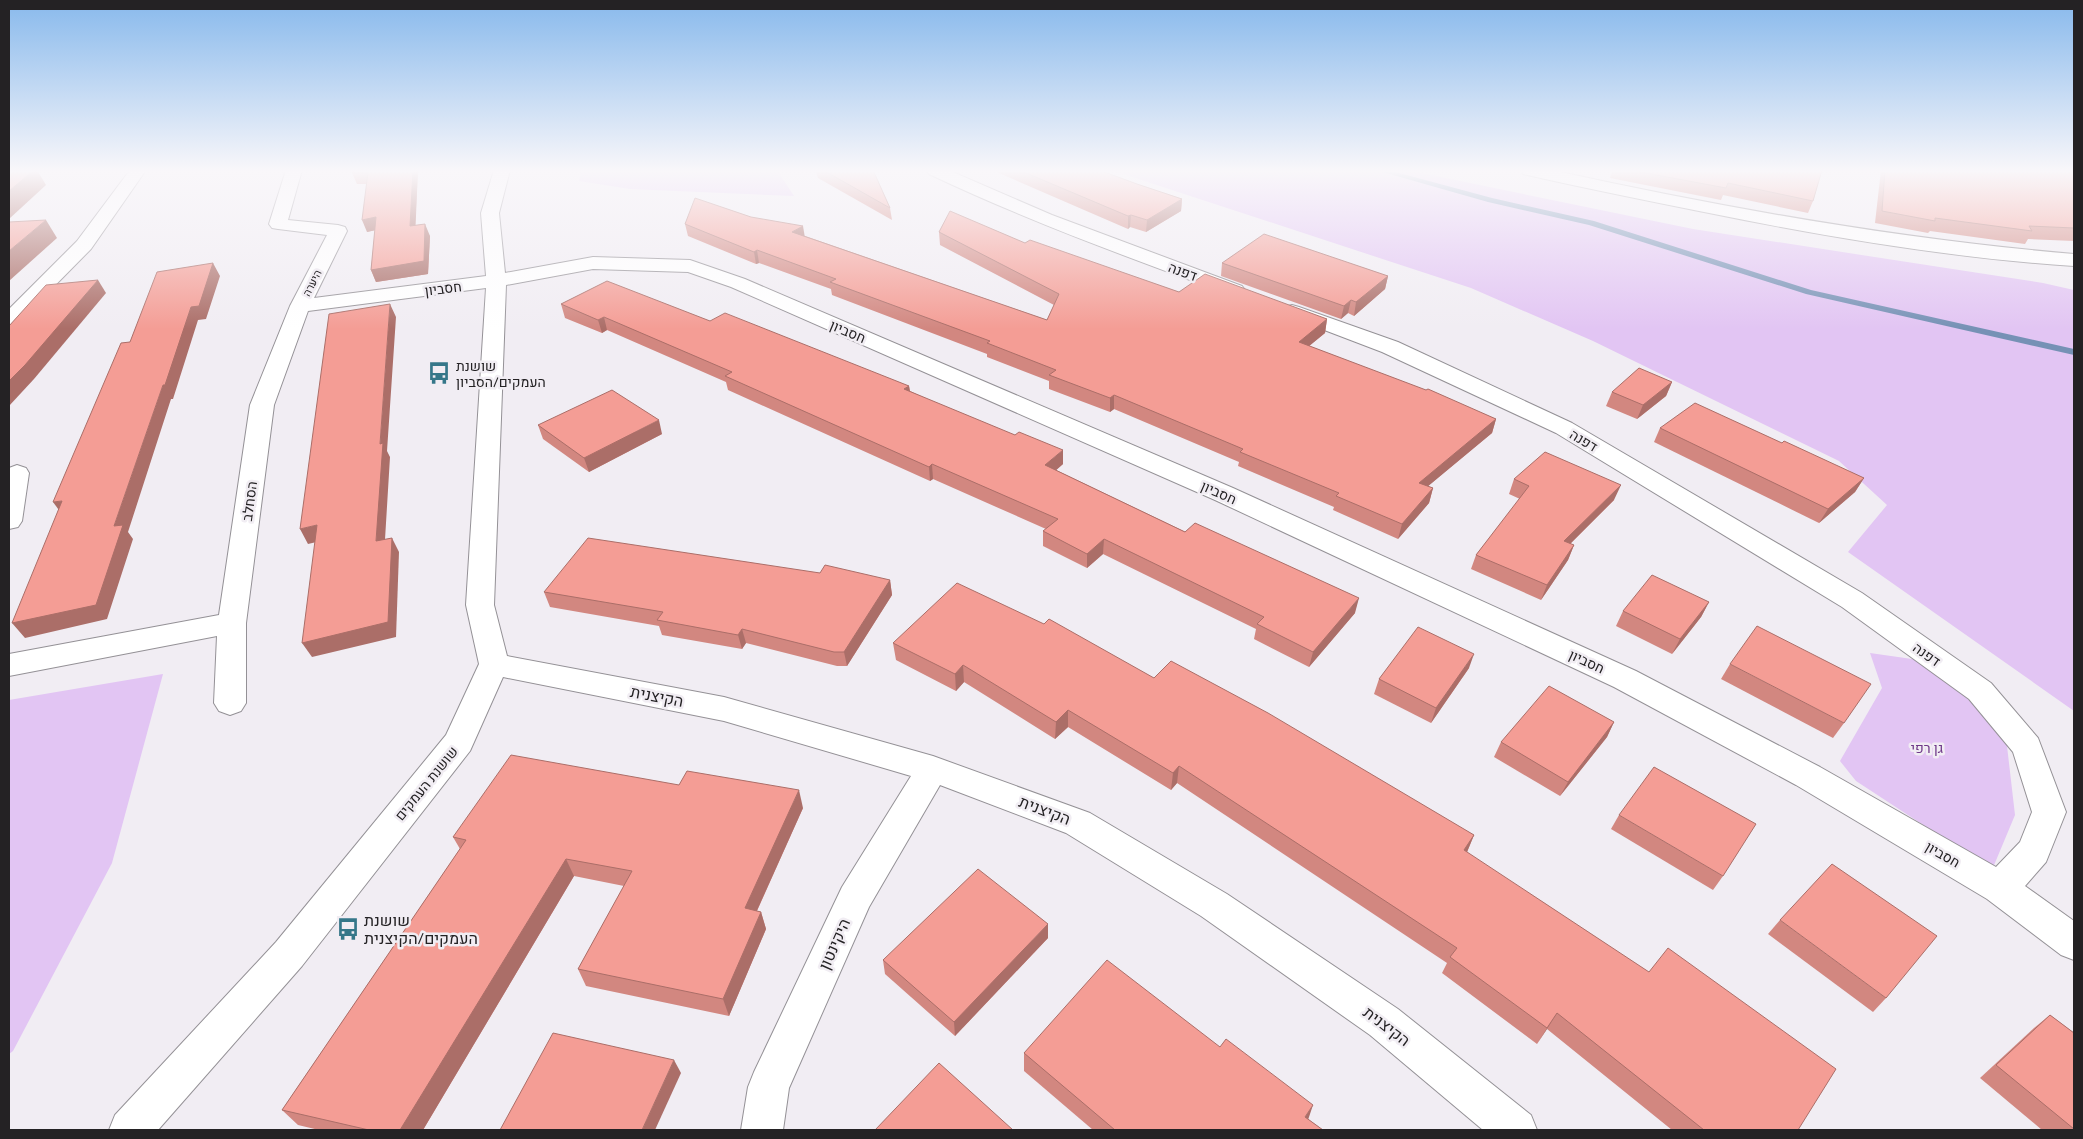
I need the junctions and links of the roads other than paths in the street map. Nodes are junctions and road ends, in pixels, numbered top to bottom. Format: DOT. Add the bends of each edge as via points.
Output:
graph roads {
  1 [pos="100,223"];
  2 [pos="278,223"];
  3 [pos="491,223"];
  4 [pos="1054,223"];
  5 [pos="1795,223"];
  6 [pos="2074,260"];
  7 [pos="496,281"];
  8 [pos="300,306"];
  9 [pos="9,321"];
  10 [pos="18,472"];
  11 [pos="9,521"];
  12 [pos="232,623"];
  13 [pos="494,664"];
  14 [pos="9,665"];
  15 [pos="230,703"];
  16 [pos="933,769"];
  17 [pos="2000,888"];
  18 [pos="2074,943"];
  19 [pos="130,1130"];
  20 [pos="762,1130"];
  21 [pos="1516,1130"];
  1 -- 9 [label="street" via="84,245"];
  2 -- 8 [label="street, היערה" via="338,231"];
  3 -- 7 [label="street"];
  4 -- 17 [label="street, דפנה" via="1390,347 1564,428 1852,600 1980,690 2027,747 2049,812 2034,851"];
  5 -- 6 [label="street" via="1879,237"];
  7 -- 8 [label="street, חסביון"];
  7 -- 13 [label="street" via="480,605"];
  7 -- 17 [label="street, חסביון" via="593,263 690,266 738,283 1224,494 1625,679 1808,776"];
  8 -- 12 [label="street, הסחלב" via="262,405"];
  10 -- 11 [label="street"];
  12 -- 14 [label="street"];
  12 -- 15 [label="street, הסחלב"];
  13 -- 16 [label="street, הקיצנית" via="724,709"];
  13 -- 19 [label="street, שושנת העמקים" via="459,742 289,954"];
  16 -- 20 [label="street, היקינטון" via="855,898 769,1087"];
  16 -- 21 [label="street, הקיצנית" via="1078,823 1214,905 1384,1022"];
  17 -- 18 [label="street, חסביון"];
}
